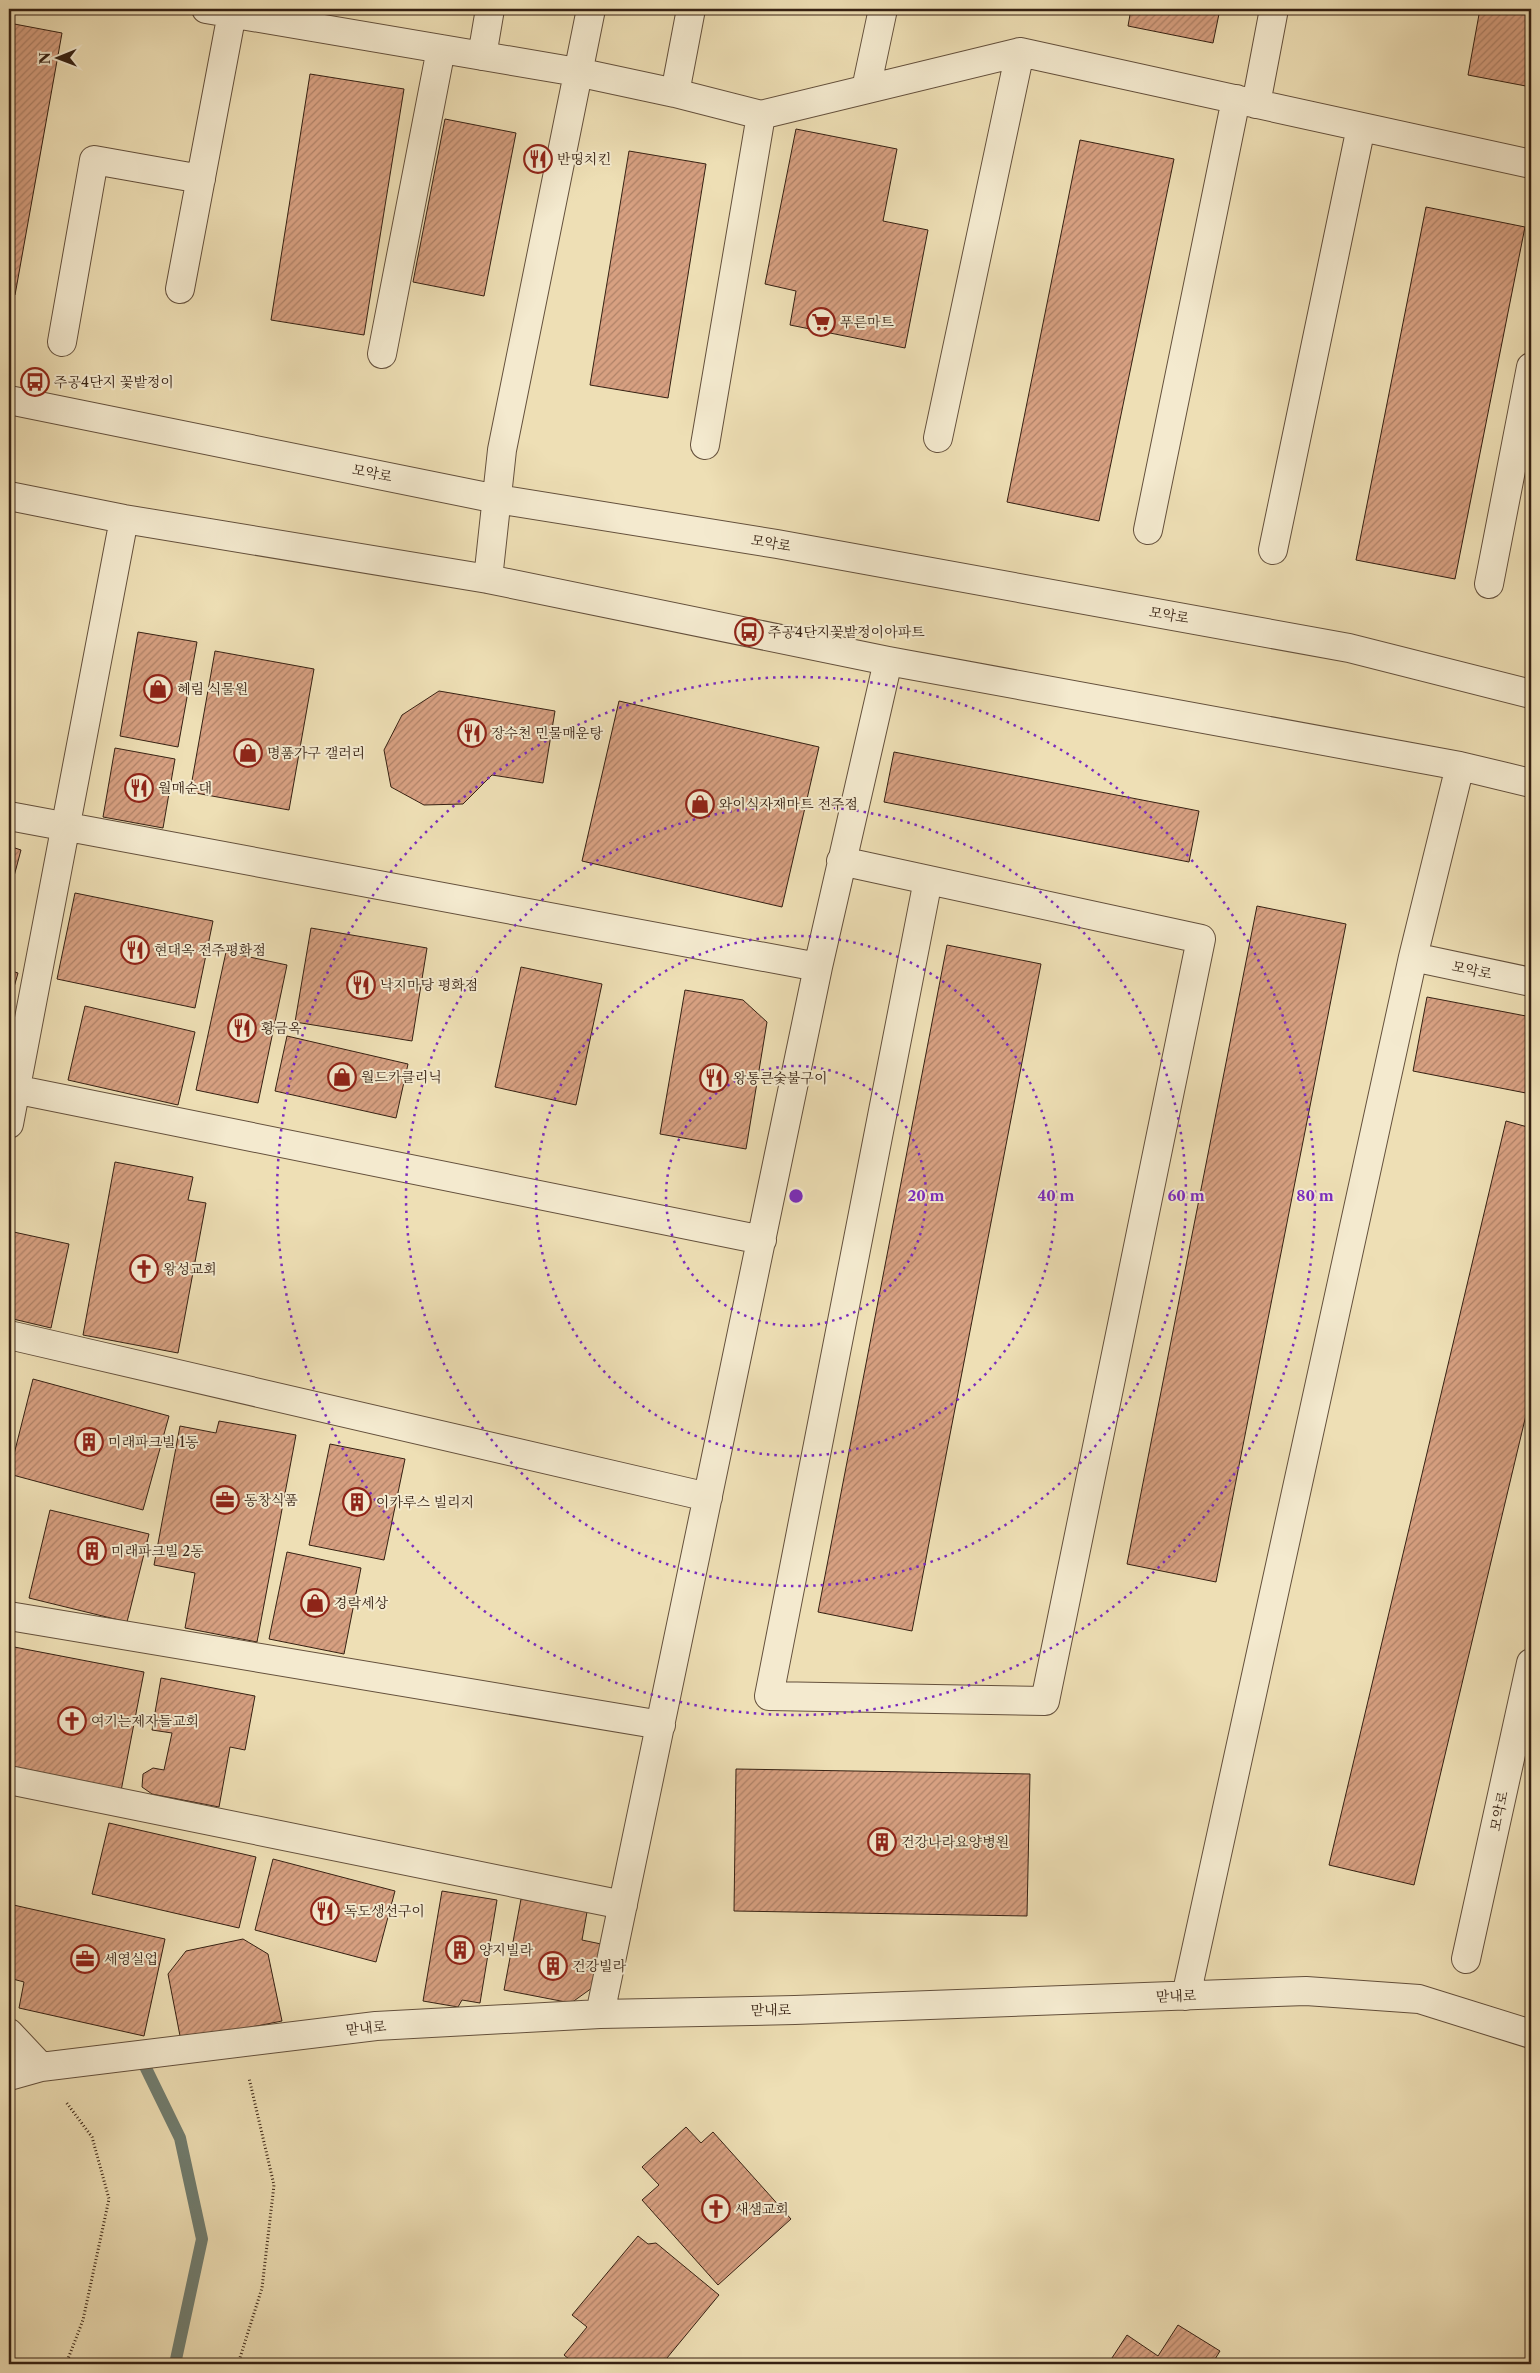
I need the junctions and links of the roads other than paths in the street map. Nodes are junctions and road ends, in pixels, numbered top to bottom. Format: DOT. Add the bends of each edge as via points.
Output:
graph roads {
  1 [pos="490,9"];
  2 [pos="590,9"];
  3 [pos="691,9"];
  4 [pos="883,9"];
  5 [pos="1274,9"];
  6 [pos="219,11"];
  7 [pos="292,16"];
  8 [pos="441,49"];
  9 [pos="1020,52"];
  10 [pos="482,56"];
  11 [pos="577,72"];
  12 [pos="866,90"];
  13 [pos="675,93"];
  14 [pos="1246,102"];
  15 [pos="762,115"];
  16 [pos="1361,127"];
  17 [pos="1531,164"];
  18 [pos="201,179"];
  19 [pos="180,289"];
  20 [pos="62,342"];
  21 [pos="382,354"];
  22 [pos="1531,367"];
  23 [pos="9,400"];
  24 [pos="938,438"];
  25 [pos="705,445"];
  26 [pos="9,496"];
  27 [pos="497,499"];
  28 [pos="124,519"];
  29 [pos="1148,530"];
  30 [pos="1273,550"];
  31 [pos="488,579"];
  32 [pos="1489,584"];
  33 [pos="888,661"];
  34 [pos="1531,694"];
  35 [pos="1460,766"];
  36 [pos="1531,783"];
  37 [pos="9,816"];
  38 [pos="66,827"];
  39 [pos="841,861"];
  40 [pos="928,880"];
  41 [pos="1413,958"];
  42 [pos="818,967"];
  43 [pos="1531,982"];
  44 [pos="12,1089"];
  45 [pos="9,1124"];
  46 [pos="762,1240"];
  47 [pos="9,1335"];
  48 [pos="708,1497"];
  49 [pos="9,1616"];
  50 [pos="1531,1663"];
  51 [pos="661,1726"];
  52 [pos="9,1780"];
  53 [pos="623,1905"];
  54 [pos="1466,1958"];
  55 [pos="1186,1996"];
  56 [pos="600,2014"];
  57 [pos="9,2033"];
  58 [pos="1531,2034"];
  59 [pos="40,2067"];
  60 [pos="9,2076"];
  1 -- 10 [label="street"];
  2 -- 11 [label="street"];
  3 -- 13 [label="street"];
  4 -- 12 [label="street"];
  5 -- 14 [label="street"];
  6 -- 7 [label="street"];
  6 -- 18 [label="street"];
  7 -- 8 [label="street"];
  8 -- 10 [label="street"];
  8 -- 21 [label="street"];
  9 -- 12 [label="street"];
  9 -- 14 [label="street"];
  9 -- 24 [label="street"];
  10 -- 11 [label="street"];
  11 -- 13 [label="street"];
  11 -- 27 [label="street" via="502,450"];
  12 -- 15 [label="street"];
  13 -- 15 [label="street"];
  14 -- 16 [label="street"];
  14 -- 29 [label="street"];
  15 -- 25 [label="street"];
  16 -- 17 [label="street"];
  16 -- 30 [label="street"];
  18 -- 19 [label="street"];
  18 -- 20 [label="street" via="94,160"];
  22 -- 32 [label="street"];
  23 -- 27 [label="street, 모악로"];
  26 -- 28 [label="street"];
  27 -- 31 [label="street"];
  27 -- 34 [label="street, 모악로" via="777,544 1349,648"];
  28 -- 31 [label="street"];
  28 -- 38 [label="street"];
  31 -- 33 [label="street"];
  33 -- 35 [label="street"];
  33 -- 39 [label="street"];
  35 -- 36 [label="street"];
  35 -- 41 [label="street"];
  37 -- 38 [label="street"];
  38 -- 42 [label="street"];
  38 -- 44 [label="street"];
  39 -- 40 [label="street"];
  39 -- 42 [label="street"];
  40 -- 40 [label="street" via="1201,940 1045,1701 769,1696"];
  41 -- 43 [label="street, 모악로"];
  41 -- 55 [label="street"];
  42 -- 46 [label="street"];
  44 -- 45 [label="street"];
  44 -- 46 [label="street"];
  46 -- 48 [label="street"];
  47 -- 48 [label="street"];
  48 -- 51 [label="street"];
  49 -- 51 [label="street"];
  50 -- 54 [label="street, 모악로"];
  51 -- 53 [label="street"];
  52 -- 53 [label="street"];
  53 -- 56 [label="street"];
  55 -- 56 [label="street, 맏내로"];
  55 -- 58 [label="street, 맏내로" via="1306,1991 1419,1999"];
  56 -- 59 [label="street, 맏내로" via="376,2026"];
  57 -- 59 [label="street"];
  59 -- 60 [label="street, 맏내로"];
}
